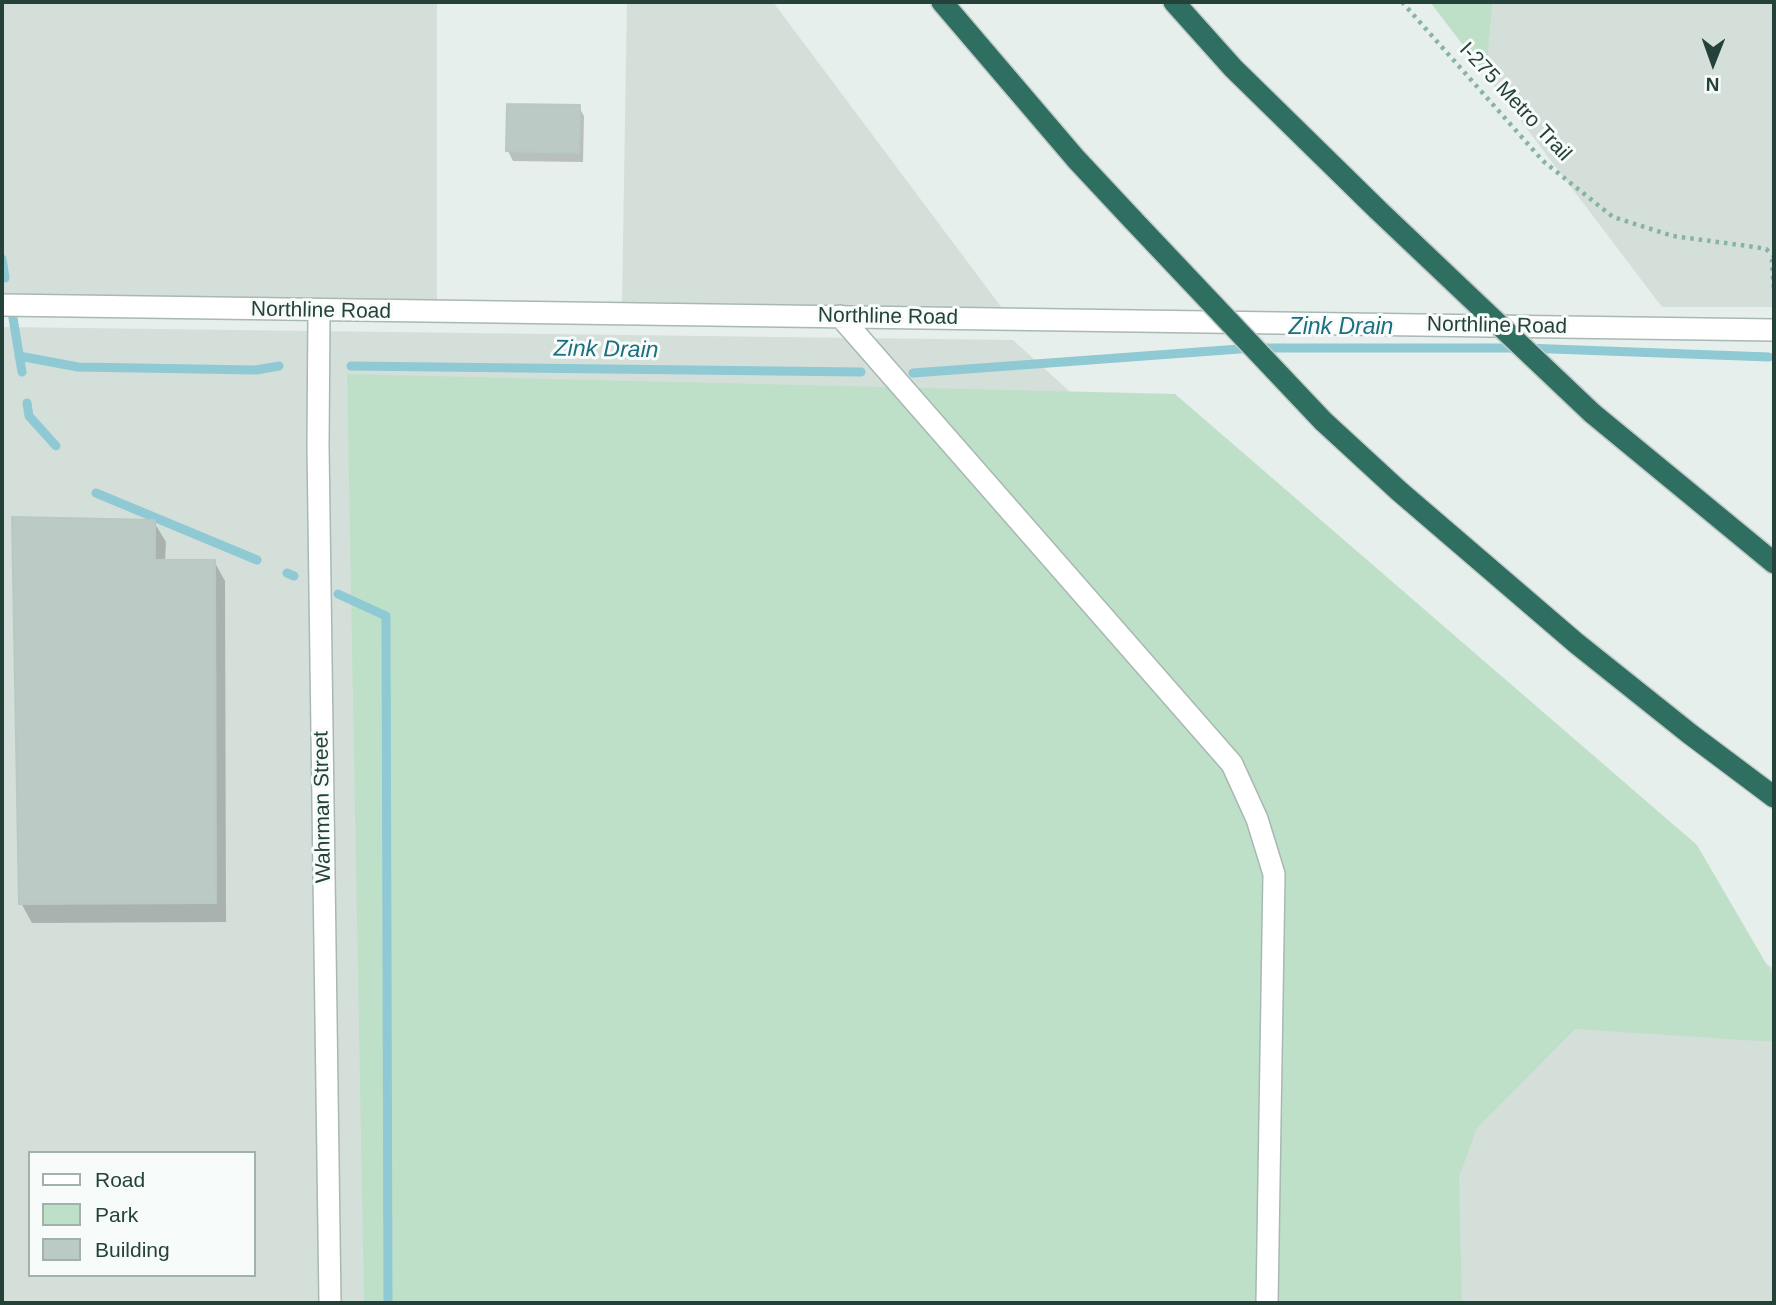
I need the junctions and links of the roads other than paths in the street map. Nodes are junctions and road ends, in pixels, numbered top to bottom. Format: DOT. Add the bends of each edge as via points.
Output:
graph roads {
  1 [pos="942,2"];
  2 [pos="1174,2"];
  3 [pos="2,305"];
  4 [pos="319,311"];
  5 [pos="840,316"];
  6 [pos="1774,330"];
  7 [pos="1774,563"];
  8 [pos="1774,797"];
  9 [pos="330,1303"];
  10 [pos="1267,1303"];
  1 -- 8 [label="highway, bridge" via="1076,159 1323,421 1576,643"];
  2 -- 7 [label="highway, bridge" via="1233,68 1592,413"];
  3 -- 4 [label="street, Northline Road"];
  4 -- 5 [label="street, Northline Road"];
  4 -- 9 [label="street, Wahrman Street"];
  5 -- 6 [label="street, Northline Road"];
  5 -- 10 [label="street" via="1233,764 1257,819 1274,874"];
}
